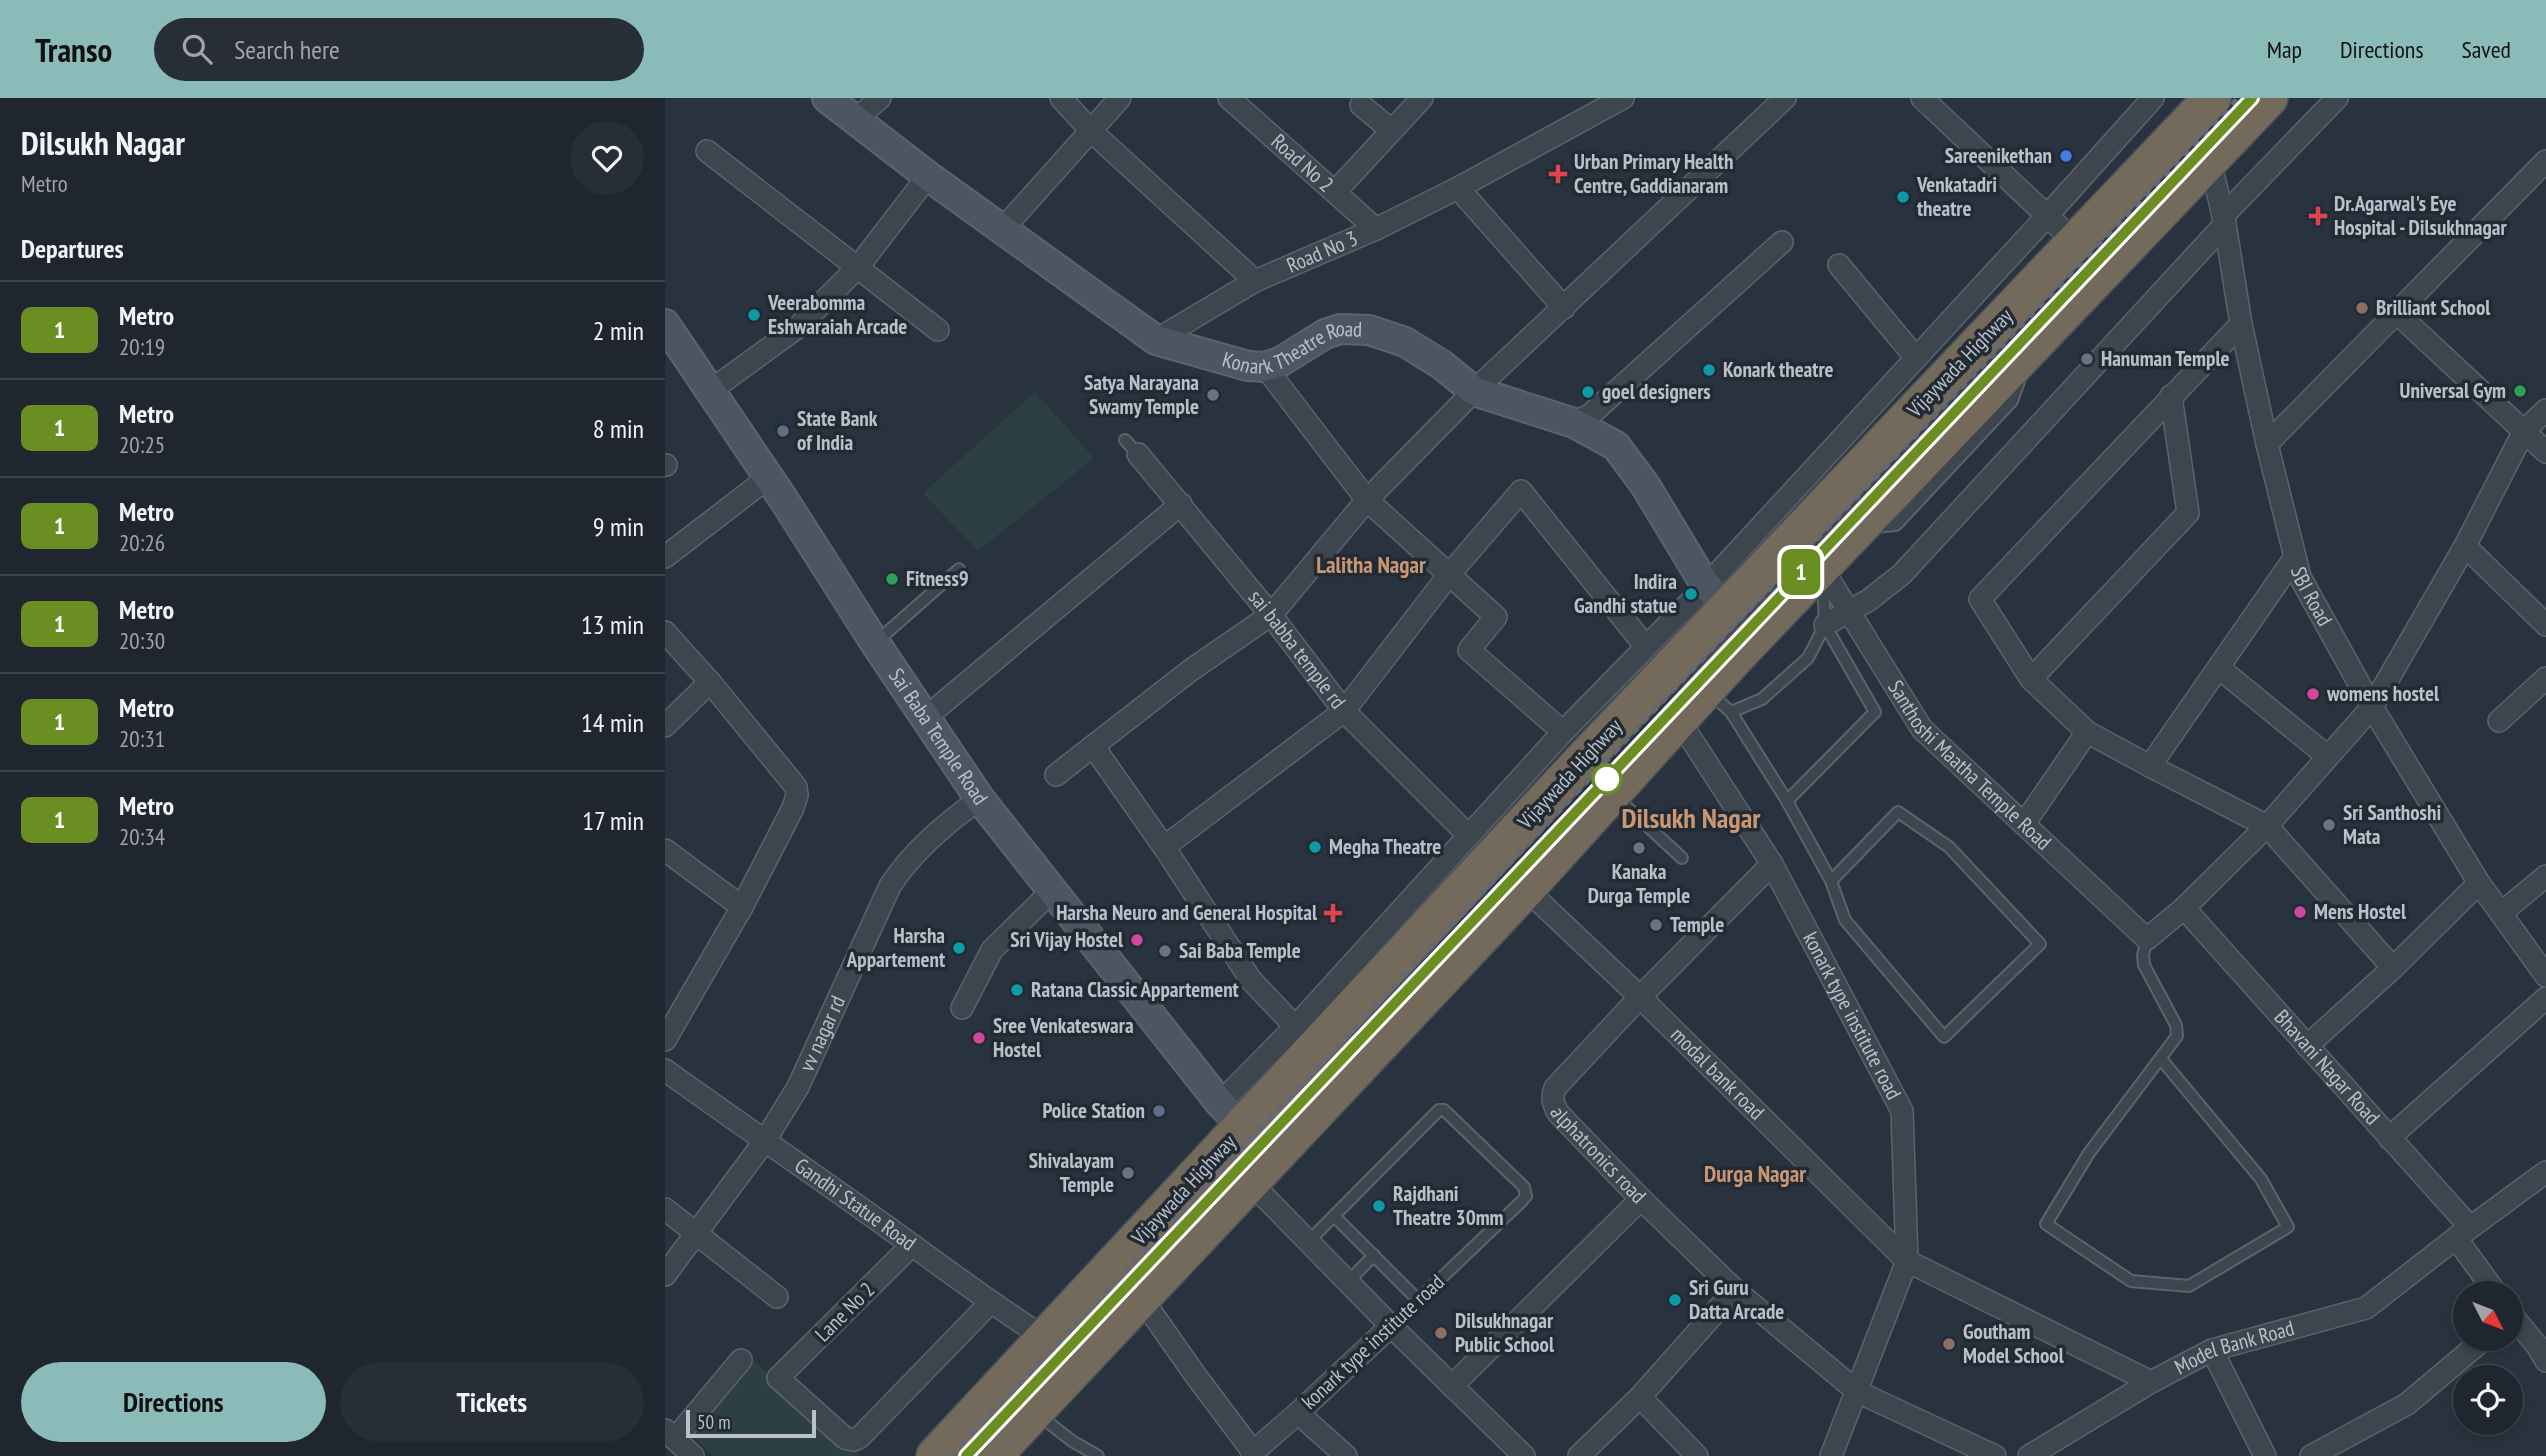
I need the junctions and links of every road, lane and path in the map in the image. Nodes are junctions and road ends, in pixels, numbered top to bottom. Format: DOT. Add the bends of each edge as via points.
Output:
graph roads {
  1 [pos="827,98"];
  2 [pos="880,98"];
  3 [pos="1061,98"];
  4 [pos="1120,98"];
  5 [pos="1229,98"];
  6 [pos="1422,98"];
  7 [pos="1623,98"];
  8 [pos="1785,98"];
  9 [pos="1922,98"];
  10 [pos="2153,98"];
  11 [pos="2269,98"];
  12 [pos="2337,98"];
  13 [pos="2204,102"];
  14 [pos="1361,105"];
  15 [pos="855,120"];
  16 [pos="1091,131"];
  17 [pos="1391,131"];
  18 [pos="707,151"];
  19 [pos="2210,161"];
  20 [pos="2546,161"];
  21 [pos="928,176"];
  22 [pos="1458,188"];
  23 [pos="1335,192"];
  24 [pos="2047,216"];
  25 [pos="2224,220"];
  26 [pos="1377,229"];
  27 [pos="1003,230"];
  28 [pos="1782,242"];
  29 [pos="2075,242"];
  30 [pos="1839,265"];
  31 [pos="858,267"];
  32 [pos="1255,281"];
  33 [pos="1564,309"];
  34 [pos="2397,313"];
  35 [pos="665,324"];
  36 [pos="2241,324"];
  37 [pos="938,330"];
  38 [pos="1156,340"];
  39 [pos="1916,358"];
  40 [pos="1265,368"];
  41 [pos="710,390"];
  42 [pos="1474,391"];
  43 [pos="2171,396"];
  44 [pos="2546,410"];
  45 [pos="1574,423"];
  46 [pos="2523,431"];
  47 [pos="2267,444"];
  48 [pos="1131,447"];
  49 [pos="2546,453"];
  50 [pos="769,477"];
  51 [pos="1367,500"];
  52 [pos="1181,504"];
  53 [pos="2465,545"];
  54 [pos="665,556"];
  55 [pos="2295,556"];
  56 [pos="1822,568"];
  57 [pos="959,569"];
  58 [pos="1448,576"];
  59 [pos="1717,596"];
  60 [pos="1849,611"];
  61 [pos="1271,615"];
  62 [pos="1825,625"];
  63 [pos="2546,625"];
  64 [pos="665,632"];
  65 [pos="875,643"];
  66 [pos="1646,647"];
  67 [pos="2219,668"];
  68 [pos="2546,678"];
  69 [pos="2031,679"];
  70 [pos="710,682"];
  71 [pos="1719,701"];
  72 [pos="2372,707"];
  73 [pos="1344,711"];
  74 [pos="925,718"];
  75 [pos="1679,720"];
  76 [pos="2499,721"];
  77 [pos="665,726"];
  78 [pos="1563,732"];
  79 [pos="2087,732"];
  80 [pos="1093,746"];
  81 [pos="2327,757"];
  82 [pos="2150,766"];
  83 [pos="1056,775"];
  84 [pos="1613,793"];
  85 [pos="980,799"];
  86 [pos="1787,802"];
  87 [pos="2024,824"];
  88 [pos="2267,826"];
  89 [pos="1468,835"];
  90 [pos="1164,847"];
  91 [pos="665,850"];
  92 [pos="1682,858"];
  93 [pos="1772,864"];
  94 [pos="2546,876"];
  95 [pos="1831,881"];
  96 [pos="2480,883"];
  97 [pos="1526,889"];
  98 [pos="1052,891"];
  99 [pos="742,907"];
  100 [pos="2184,908"];
  101 [pos="2501,913"];
  102 [pos="2147,939"];
  103 [pos="2393,968"];
  104 [pos="2546,976"];
  105 [pos="1640,997"];
  106 [pos="2546,998"];
  107 [pos="962,1009"];
  108 [pos="1305,1037"];
  109 [pos="665,1040"];
  110 [pos="2307,1046"];
  111 [pos="2161,1059"];
  112 [pos="665,1070"];
  113 [pos="1271,1097"];
  114 [pos="1231,1115"];
  115 [pos="1304,1127"];
  116 [pos="2389,1138"];
  117 [pos="764,1142"];
  118 [pos="2546,1172"];
  119 [pos="1251,1183"];
  120 [pos="1641,1199"];
  121 [pos="665,1209"];
  122 [pos="1334,1216"];
  123 [pos="696,1232"];
  124 [pos="2463,1233"];
  125 [pos="1308,1242"];
  126 [pos="912,1245"];
  127 [pos="1374,1255"];
  128 [pos="1907,1261"];
  129 [pos="665,1275"];
  130 [pos="2489,1281"];
  131 [pos="1348,1282"];
  132 [pos="1735,1290"];
  133 [pos="777,1297"];
  134 [pos="1142,1299"];
  135 [pos="1418,1300"];
  136 [pos="990,1303"];
  137 [pos="1391,1326"];
  138 [pos="2523,1327"];
  139 [pos="1045,1338"];
  140 [pos="2213,1350"];
  141 [pos="2543,1350"];
  142 [pos="2470,1351"];
  143 [pos="741,1360"];
  144 [pos="2151,1382"];
  145 [pos="1452,1387"];
  146 [pos="1857,1392"];
  147 [pos="1640,1397"];
  148 [pos="1035,1412"];
  149 [pos="1298,1413"];
  150 [pos="967,1422"];
  151 [pos="680,1446"];
  152 [pos="995,1454"];
  153 [pos="1252,1454"];
  154 [pos="2035,1455"];
  155 [pos="935,1456"];
  156 [pos="1098,1456"];
  157 [pos="1346,1456"];
  158 [pos="1524,1456"];
  159 [pos="1579,1456"];
  160 [pos="1697,1456"];
  161 [pos="1831,1456"];
  162 [pos="1995,1456"];
  163 [pos="2266,1456"];
  164 [pos="2311,1456"];
  1 -- 15 [label="street, Konark Theatre Road"];
  2 -- 15 [label="street"];
  3 -- 16 [label="street"];
  4 -- 16 [label="street"];
  5 -- 23 [label="street, Road No 2"];
  6 -- 17 [label="street"];
  7 -- 22 [label="street, Road No 3"];
  8 -- 33 [label="street"];
  9 -- 24 [label="street"];
  10 -- 24 [label="street"];
  11 -- 19 [label="highway, Vijaywada Highway"];
  12 -- 25 [label="street"];
  13 -- 29 [label="highway, Vijaywada Highway"];
  14 -- 17 [label="street"];
  15 -- 21 [label="street, Konark Theatre Road"];
  16 -- 27 [label="street"];
  16 -- 32 [label="street"];
  17 -- 23 [label="street"];
  18 -- 31 [label="street"];
  19 -- 25 [label="street, SBI Road"];
  19 -- 56 [label="highway, Vijaywada Highway"];
  20 -- 34 [label="street"];
  21 -- 27 [label="street, Konark Theatre Road"];
  21 -- 31 [label="street"];
  22 -- 26 [label="street, Road No 3"];
  22 -- 33 [label="street"];
  23 -- 26 [label="street, Road No 2"];
  24 -- 29 [label="street"];
  24 -- 39 [label="street"];
  25 -- 36 [label="street, SBI Road"];
  25 -- 60 [label="street" via="1902,574"];
  26 -- 32 [label="street, Road No 3"];
  27 -- 38 [label="street, Konark Theatre Road"];
  28 -- 45 [label="street" via="1591,414"];
  29 -- 59 [label="highway, Vijaywada Highway"];
  30 -- 39 [label="street"];
  31 -- 37 [label="street"];
  31 -- 41 [label="street" via="798,327"];
  32 -- 38 [label="street, Road No 3"];
  33 -- 42 [label="street"];
  34 -- 46 [label="street"];
  34 -- 47 [label="street"];
  35 -- 41 [label="street, Sai Baba Temple Road"];
  36 -- 43 [label="street"];
  36 -- 47 [label="street, SBI Road"];
  38 -- 40 [label="street, Konark Theatre Road"];
  39 -- 59 [label="street"];
  40 -- 42 [label="street, Konark Theatre Road" via="1325,334 1339,329 1369,330 1405,342"];
  40 -- 51 [label="street"];
  41 -- 50 [label="street, Sai Baba Temple Road"];
  42 -- 45 [label="street, Konark Theatre Road"];
  42 -- 51 [label="street"];
  43 -- 69 [label="street" via="2188,513"];
  43 -- 69 [label="street" via="1980,600"];
  44 -- 46 [label="street"];
  45 -- 59 [label="street, Konark Theatre Road" via="1616,446"];
  46 -- 49 [label="street"];
  46 -- 53 [label="street"];
  47 -- 55 [label="street, SBI Road"];
  48 -- 52 [label="street, sai babba temple rd"];
  50 -- 54 [label="street"];
  50 -- 65 [label="street, Sai Baba Temple Road"];
  51 -- 58 [label="street"];
  51 -- 61 [label="street"];
  52 -- 61 [label="street, sai babba temple rd"];
  52 -- 74 [label="street"];
  53 -- 63 [label="street"];
  53 -- 72 [label="street"];
  55 -- 67 [label="street"];
  55 -- 72 [label="street, SBI Road" via="2300,577"];
  56 -- 60 [label="street, Santhoshi Maatha Temple Road"];
  56 -- 62 [label="lane"];
  56 -- 71 [label="highway, Vijaywada Highway"];
  57 -- 65 [label="lane"];
  58 -- 66 [label="street" via="1521,491"];
  58 -- 73 [label="street"];
  58 -- 78 [label="street" via="1496,617 1469,650"];
  59 -- 66 [label="street"];
  59 -- 108 [label="highway, Vijaywada Highway"];
  60 -- 62 [label="street"];
  60 -- 87 [label="street, Santhoshi Maatha Temple Road" via="1922,729"];
  61 -- 73 [label="street, sai babba temple rd"];
  61 -- 80 [label="street"];
  62 -- 71 [label="lane" via="1808,658 1762,699"];
  62 -- 86 [label="lane" via="1875,712"];
  64 -- 70 [label="street"];
  65 -- 74 [label="street, Sai Baba Temple Road"];
  66 -- 78 [label="street"];
  67 -- 81 [label="street"];
  67 -- 82 [label="street"];
  68 -- 76 [label="street"];
  69 -- 79 [label="street"];
  70 -- 77 [label="street"];
  70 -- 99 [label="street" via="797,795"];
  71 -- 75 [label="highway, Vijaywada Highway"];
  71 -- 86 [label="lane"];
  72 -- 81 [label="street"];
  72 -- 96 [label="street, SBI Road"];
  73 -- 89 [label="street, sai babba temple rd"];
  73 -- 90 [label="street"];
  74 -- 85 [label="street, Sai Baba Temple Road"];
  75 -- 84 [label="highway, Vijaywada Highway"];
  75 -- 93 [label="street, konark type institute road"];
  78 -- 89 [label="street"];
  79 -- 82 [label="street"];
  79 -- 87 [label="street"];
  80 -- 83 [label="street"];
  80 -- 90 [label="street"];
  81 -- 88 [label="street"];
  82 -- 88 [label="street"];
  84 -- 92 [label="lane"];
  84 -- 97 [label="highway, Vijaywada Highway"];
  85 -- 98 [label="street, Sai Baba Temple Road"];
  85 -- 117 [label="street, vv nagar rd" via="912,858 890,886 798,1087"];
  86 -- 95 [label="lane"];
  87 -- 102 [label="street, Santhoshi Maatha Temple Road"];
  88 -- 100 [label="street"];
  88 -- 103 [label="street"];
  89 -- 108 [label="street"];
  90 -- 108 [label="street" via="1251,980"];
  91 -- 99 [label="street"];
  93 -- 105 [label="street, alphatronics road"];
  93 -- 128 [label="street, konark type institute road" via="1902,1111"];
  94 -- 101 [label="street"];
  95 -- 95 [label="lane" via="1898,813 1949,847 2040,944 1944,1037 1845,920"];
  96 -- 101 [label="street, SBI Road"];
  96 -- 103 [label="street"];
  97 -- 105 [label="street, modal bank road"];
  97 -- 115 [label="highway, Vijaywada Highway"];
  98 -- 107 [label="street" via="992,950"];
  98 -- 114 [label="street, Sai Baba Temple Road"];
  99 -- 109 [label="street"];
  100 -- 102 [label="street"];
  100 -- 110 [label="street, Bhavani Nagar Road"];
  101 -- 104 [label="street, SBI Road"];
  102 -- 111 [label="lane" via="2144,965 2176,1025 2177,1036"];
  103 -- 110 [label="street"];
  105 -- 120 [label="street, alphatronics road" via="1552,1096 1558,1112"];
  105 -- 128 [label="street, modal bank road"];
  106 -- 116 [label="street"];
  108 -- 113 [label="highway, Vijaywada Highway"];
  108 -- 114 [label="street"];
  110 -- 116 [label="street, Bhavani Nagar Road"];
  111 -- 111 [label="lane" via="2089,1153 2046,1224 2131,1282 2189,1286 2288,1227 2261,1179"];
  112 -- 117 [label="street, Gandhi Statue Road"];
  113 -- 114 [label="highway, Vijaywada Highway"];
  113 -- 115 [label="highway"];
  114 -- 139 [label="highway, Vijaywada Highway"];
  115 -- 119 [label="highway, Vijaywada Highway"];
  116 -- 124 [label="street, Bhavani Nagar Road"];
  117 -- 123 [label="street, vv nagar rd"];
  117 -- 126 [label="street, Gandhi Statue Road"];
  118 -- 124 [label="street, Model Bank Road"];
  119 -- 125 [label="street"];
  119 -- 134 [label="highway, Vijaywada Highway"];
  120 -- 132 [label="street, alphatronics road"];
  120 -- 145 [label="street"];
  121 -- 123 [label="street"];
  122 -- 125 [label="lane"];
  122 -- 127 [label="lane"];
  122 -- 135 [label="lane, konark type institute road" via="1442,1109 1524,1187 1523,1201"];
  123 -- 129 [label="street, vv nagar rd"];
  123 -- 133 [label="street"];
  124 -- 130 [label="street, Bhavani Nagar Road"];
  124 -- 140 [label="street, Model Bank Road" via="2366,1308"];
  125 -- 131 [label="street"];
  126 -- 136 [label="street, Gandhi Statue Road"];
  126 -- 136 [label="street, Lane No 2" via="778,1378 845,1438 860,1437"];
  127 -- 131 [label="lane"];
  127 -- 135 [label="lane"];
  128 -- 144 [label="street, Model Bank Road"];
  128 -- 146 [label="street, konark type institute road"];
  131 -- 137 [label="street"];
  132 -- 146 [label="street, alphatronics road"];
  132 -- 147 [label="street"];
  134 -- 148 [label="highway, Vijaywada Highway"];
  134 -- 153 [label="street, konark type institute road"];
  135 -- 137 [label="lane, konark type institute road"];
  136 -- 139 [label="street, Gandhi Statue Road"];
  137 -- 145 [label="street"];
  137 -- 149 [label="street, konark type institute road"];
  138 -- 141 [label="street"];
  139 -- 150 [label="highway, Vijaywada Highway"];
  140 -- 144 [label="street, Model Bank Road"];
  140 -- 163 [label="street"];
  142 -- 164 [label="street" via="2407,1404"];
  143 -- 151 [label="street"];
  144 -- 154 [label="street"];
  145 -- 158 [label="street"];
  146 -- 161 [label="street, konark type institute road"];
  146 -- 162 [label="street, alphatronics road"];
  147 -- 159 [label="street"];
  147 -- 160 [label="street"];
  148 -- 152 [label="highway, Vijaywada Highway"];
  148 -- 156 [label="lane"];
  149 -- 153 [label="street, konark type institute road"];
  149 -- 157 [label="street"];
  150 -- 152 [label="highway"];
  150 -- 155 [label="highway, Vijaywada Highway"];
}
